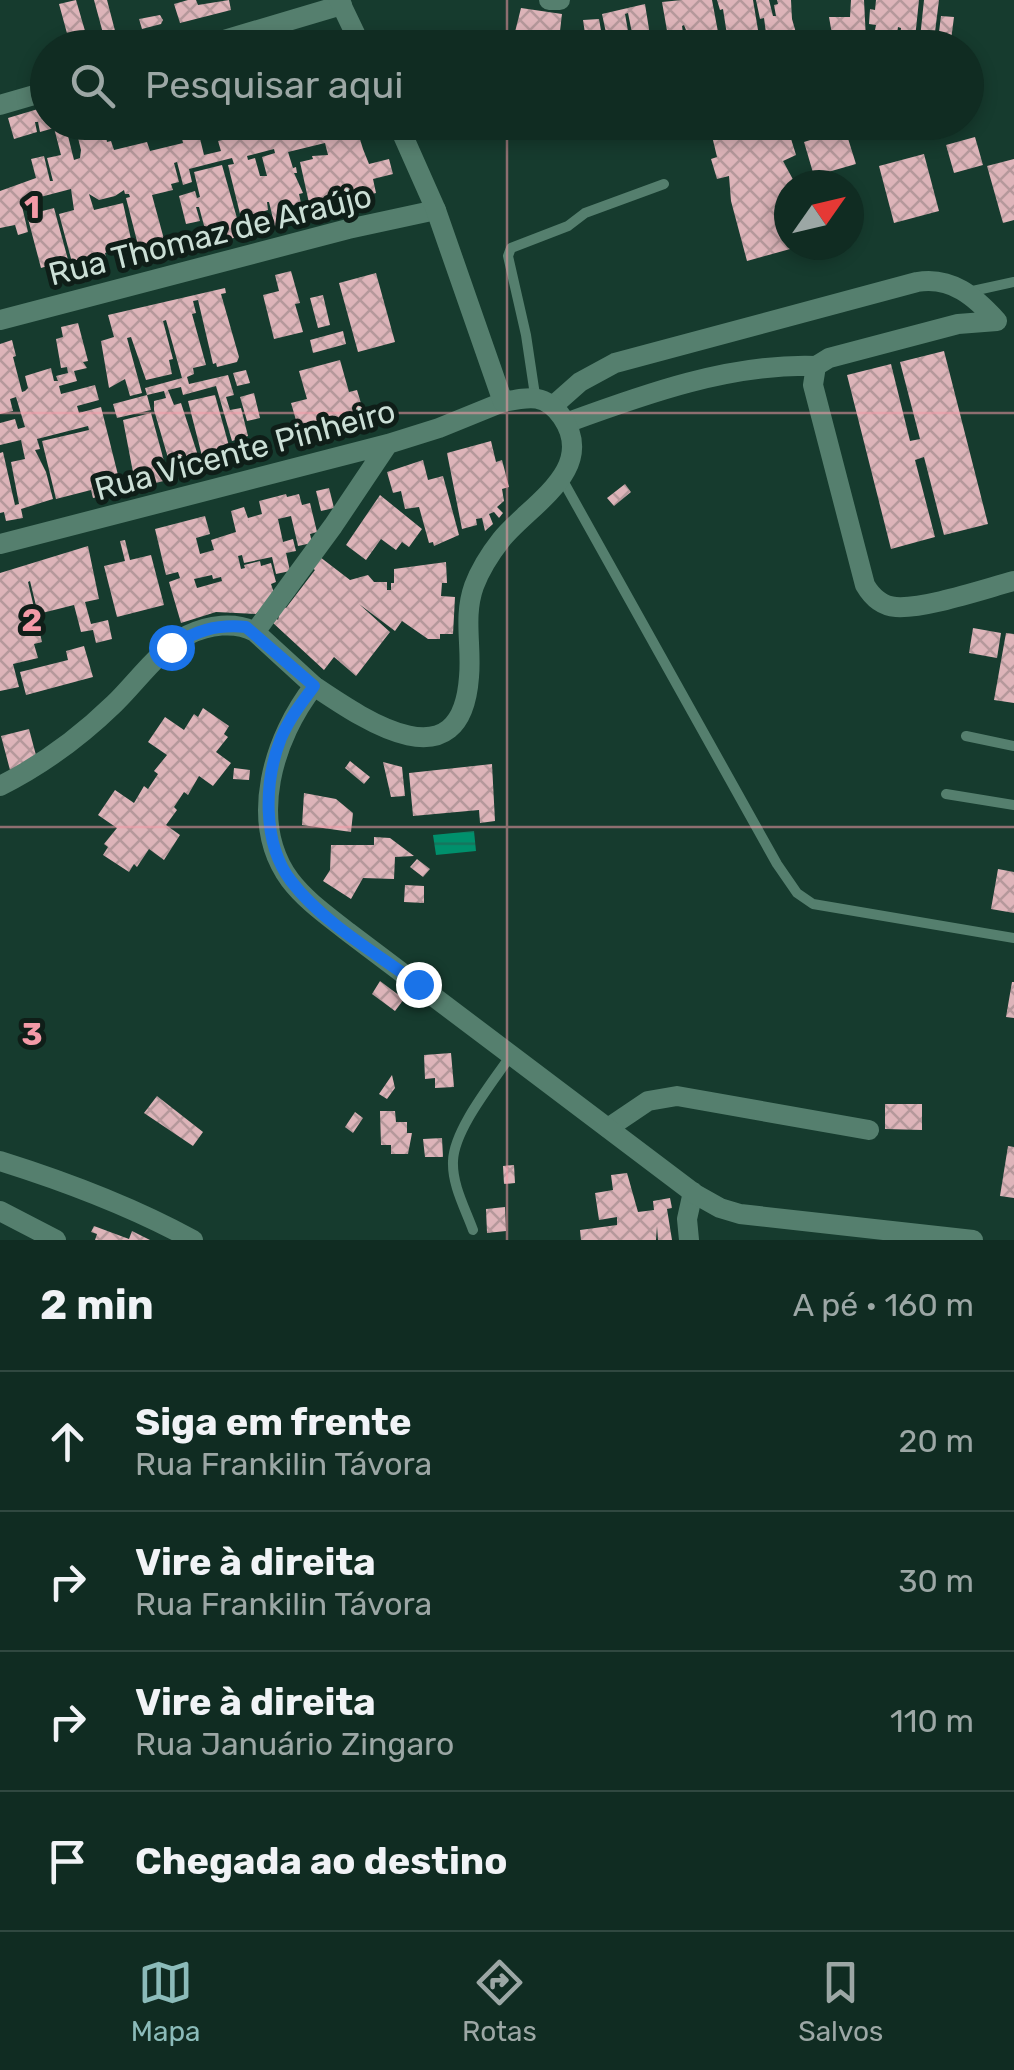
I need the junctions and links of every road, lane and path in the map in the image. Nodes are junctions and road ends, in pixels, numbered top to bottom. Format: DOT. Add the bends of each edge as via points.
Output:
graph roads {
  1 [pos="340,3"];
  2 [pos="255,30"];
  3 [pos="353,30"];
  4 [pos="30,96"];
  5 [pos="0,105"];
  6 [pos="405,140"];
  7 [pos="664,184"];
  8 [pos="436,210"];
  9 [pos="1014,282"];
  10 [pos="967,292"];
  11 [pos="0,320"];
  12 [pos="816,366"];
  13 [pos="503,402"];
  14 [pos="551,408"];
  15 [pos="388,444"];
  16 [pos="562,478"];
  17 [pos="0,544"];
  18 [pos="1014,581"];
  19 [pos="255,632"];
  20 [pos="314,686"];
  21 [pos="966,736"];
  22 [pos="1014,746"];
  23 [pos="0,786"];
  24 [pos="946,794"];
  25 [pos="1014,805"];
  26 [pos="1014,938"];
  27 [pos="511,1054"];
  28 [pos="608,1128"];
  29 [pos="869,1130"];
  30 [pos="0,1161"];
  31 [pos="693,1192"];
  32 [pos="0,1210"];
  33 [pos="473,1230"];
  34 [pos="56,1240"];
  35 [pos="193,1240"];
  36 [pos="690,1240"];
  37 [pos="974,1240"];
  1 -- 2 [label="street"];
  1 -- 3 [label="street"];
  4 -- 5 [label="street"];
  6 -- 8 [label="street"];
  7 -- 14 [label="lane" via="511,248 526,334"];
  8 -- 11 [label="street, Rua Thomaz de Araújo"];
  8 -- 13 [label="street"];
  9 -- 10 [label="lane"];
  10 -- 12 [label="street, Rua Vicente Pinheiro" via="996,321 958,324"];
  10 -- 14 [label="street" via="941,281 918,282 615,363"];
  12 -- 14 [label="street, Rua Vicente Pinheiro" via="779,365"];
  12 -- 18 [label="street" via="813,385 872,596 896,607 915,606"];
  13 -- 14 [label="street, Rua Vicente Pinheiro"];
  13 -- 15 [label="street, Rua Vicente Pinheiro"];
  14 -- 16 [label="street" via="572,438"];
  15 -- 17 [label="street, Rua Vicente Pinheiro"];
  15 -- 19 [label="street"];
  16 -- 20 [label="street" via="502,538 473,588 466,617 468,696 446,728 419,738 402,736"];
  16 -- 26 [label="lane" via="797,893 813,904"];
  19 -- 20 [label="street"];
  19 -- 23 [label="street" via="232,625 188,635 63,748"];
  20 -- 27 [label="street" via="281,738 271,776 272,837 289,878 348,932"];
  21 -- 22 [label="lane"];
  24 -- 25 [label="lane"];
  27 -- 28 [label="street"];
  27 -- 33 [label="lane" via="453,1159"];
  28 -- 29 [label="street" via="648,1101 677,1096"];
  28 -- 31 [label="street"];
  30 -- 35 [label="street" via="150,1216"];
  31 -- 36 [label="street"];
  31 -- 37 [label="street" via="740,1214"];
  32 -- 34 [label="street"];
}
